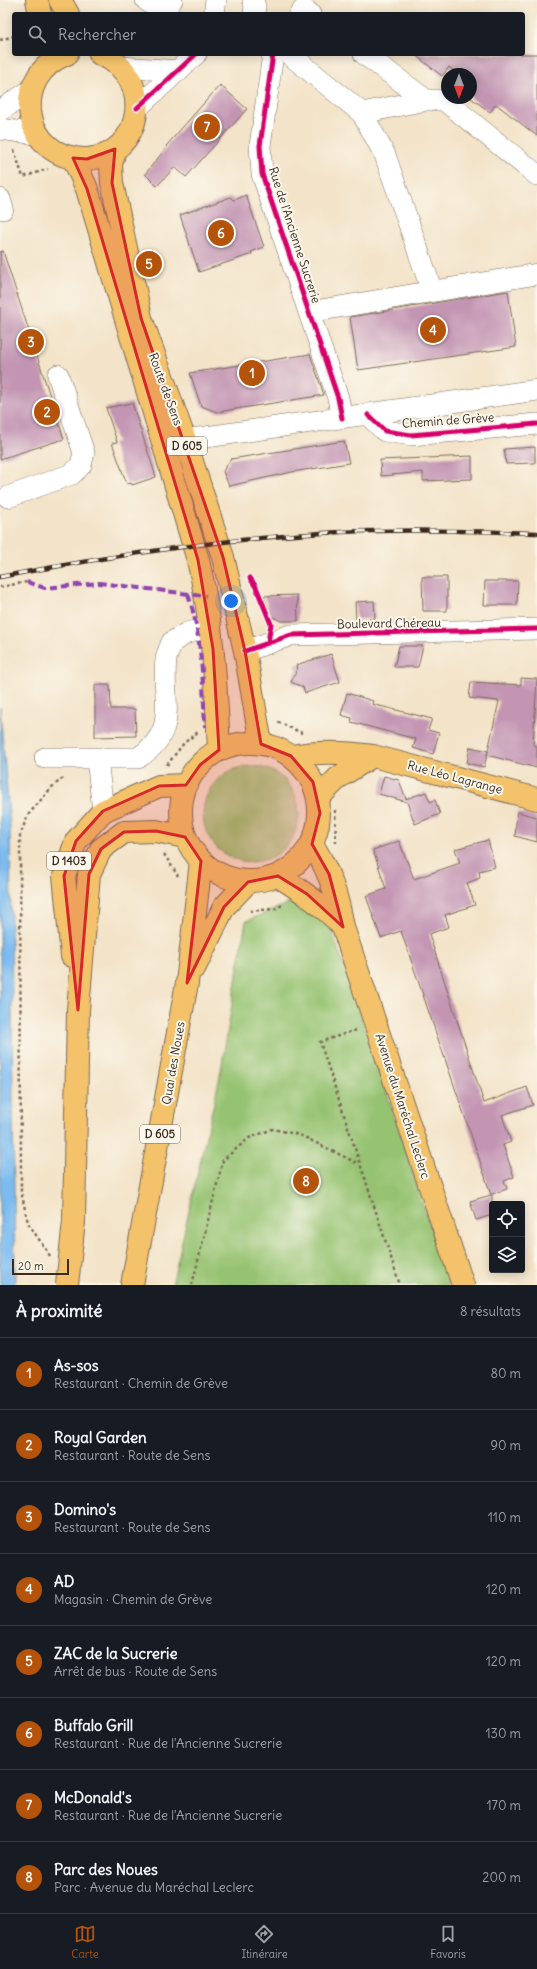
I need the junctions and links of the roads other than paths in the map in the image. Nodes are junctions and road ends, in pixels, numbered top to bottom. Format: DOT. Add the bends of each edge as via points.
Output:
graph roads {
  1 [pos="37,0"];
  2 [pos="60,0"];
  3 [pos="146,0"];
  4 [pos="172,0"];
  5 [pos="216,0"];
  6 [pos="253,0"];
  7 [pos="40,12"];
  8 [pos="67,12"];
  9 [pos="214,12"];
  10 [pos="254,12"];
  11 [pos="62,56"];
  12 [pos="105,56"];
  13 [pos="194,56"];
  14 [pos="273,56"];
  15 [pos="291,56"];
  16 [pos="367,56"];
  17 [pos="45,60"];
  18 [pos="121,67"];
  19 [pos="179,71"];
  20 [pos="31,90"];
  21 [pos="426,100"];
  22 [pos="137,108"];
  23 [pos="0,111"];
  24 [pos="362,113"];
  25 [pos="0,129"];
  26 [pos="37,134"];
  27 [pos="115,149"];
  28 [pos="73,158"];
  29 [pos="537,175"];
  30 [pos="537,274"];
  31 [pos="432,291"];
  32 [pos="309,312"];
  33 [pos="58,375"];
  34 [pos="537,390"];
  35 [pos="368,414"];
  36 [pos="342,418"];
  37 [pos="537,424"];
  38 [pos="185,440"];
  39 [pos="8,497"];
  40 [pos="537,629"];
  41 [pos="198,630"];
  42 [pos="245,651"];
  43 [pos="261,744"];
  44 [pos="219,750"];
  45 [pos="291,756"];
  46 [pos="373,756"];
  47 [pos="45,758"];
  48 [pos="92,758"];
  49 [pos="186,785"];
  50 [pos="537,799"];
  51 [pos="326,801"];
  52 [pos="103,811"];
  53 [pos="185,837"];
  54 [pos="312,844"];
  55 [pos="200,861"];
  56 [pos="278,876"];
  57 [pos="248,882"];
  58 [pos="343,927"];
  59 [pos="187,983"];
  60 [pos="78,1010"];
  61 [pos="67,1285"];
  62 [pos="132,1285"];
  63 [pos="463,1285"];
  1 -- 7 [label="main road"];
  2 -- 8 [label="main road"];
  3 -- 4 [label="street" via="162,12"];
  5 -- 9 [label="street"];
  6 -- 10 [label="street"];
  11 -- 17 [label="main road"];
  12 -- 18 [label="main road"];
  13 -- 19 [label="street"];
  14 -- 32 [label="street, Rue de l'Ancienne Sucrerie" via="260,146 262,174"];
  15 -- 24 [label="street"];
  16 -- 21 [label="street"];
  17 -- 20 [label="main road"];
  18 -- 19 [label="street"];
  18 -- 22 [label="main road" via="130,78 136,93"];
  19 -- 22 [label="street"];
  20 -- 23 [label="street"];
  20 -- 26 [label="main road" via="31,120"];
  21 -- 24 [label="street"];
  21 -- 29 [label="street" via="444,100"];
  22 -- 27 [label="main road" via="134,124 126,138"];
  24 -- 31 [label="street" via="385,155"];
  25 -- 26 [label="street"];
  26 -- 28 [label="main road" via="47,146 59,154"];
  27 -- 28 [label="main road" via="102,156"];
  27 -- 38 [label="main road, Route de Sens / D 605" via="111,165 112,183 141,318"];
  28 -- 44 [label="main road, Route de Sens / D 605" via="88,189 198,560 214,649"];
  30 -- 31 [label="street"];
  31 -- 32 [label="street"];
  32 -- 36 [label="street, Rue de l'Ancienne Sucrerie" via="338,398"];
  33 -- 39 [label="street" via="84,453 81,464 72,474"];
  34 -- 35 [label="street, Chemin de Grève"];
  35 -- 36 [label="street, Chemin de Grève"];
  35 -- 37 [label="street, Chemin de Grève" via="385,431 411,435"];
  36 -- 38 [label="street, Chemin de Grève"];
  38 -- 42 [label="main road, Route de Sens / D 605" via="223,557"];
  40 -- 42 [label="street, Boulevard Chéreau" via="291,636"];
  41 -- 48 [label="street" via="186,633 172,642 166,659 166,723 161,737 151,750 138,758"];
  42 -- 43 [label="main road, Route de Sens / D 605"];
  43 -- 44 [label="main road" via="240,744"];
  43 -- 45 [label="main road" via="277,748"];
  44 -- 49 [label="main road" via="200,765"];
  45 -- 46 [label="main road, Rue Léo Lagrange" via="345,752"];
  45 -- 51 [label="main road" via="303,767"];
  46 -- 50 [label="main road, Rue Léo Lagrange"];
  46 -- 51 [label="main road" via="339,778"];
  47 -- 48 [label="street"];
  48 -- 52 [label="street"];
  49 -- 52 [label="main road, D 1403" via="159,786"];
  49 -- 53 [label="main road" via="181,802 181,820"];
  51 -- 54 [label="main road"];
  52 -- 60 [label="main road, D 1403" via="76,841 64,876"];
  53 -- 55 [label="main road"];
  53 -- 60 [label="main road, D 1403" via="156,831 124,832 101,849 89,874"];
  54 -- 56 [label="main road" via="292,868"];
  54 -- 58 [label="main road" via="329,874 339,902"];
  55 -- 57 [label="main road" via="230,879"];
  55 -- 59 [label="main road, D 605"];
  56 -- 57 [label="main road"];
  56 -- 58 [label="main road" via="330,912"];
  57 -- 59 [label="main road, D 605" via="224,907"];
  58 -- 63 [label="main road, Avenue du Maréchal Leclerc"];
  59 -- 62 [label="main road, Quai des Noues / D 605"];
  60 -- 61 [label="main road, D 1403, bridge" via="74,1221"];
}
